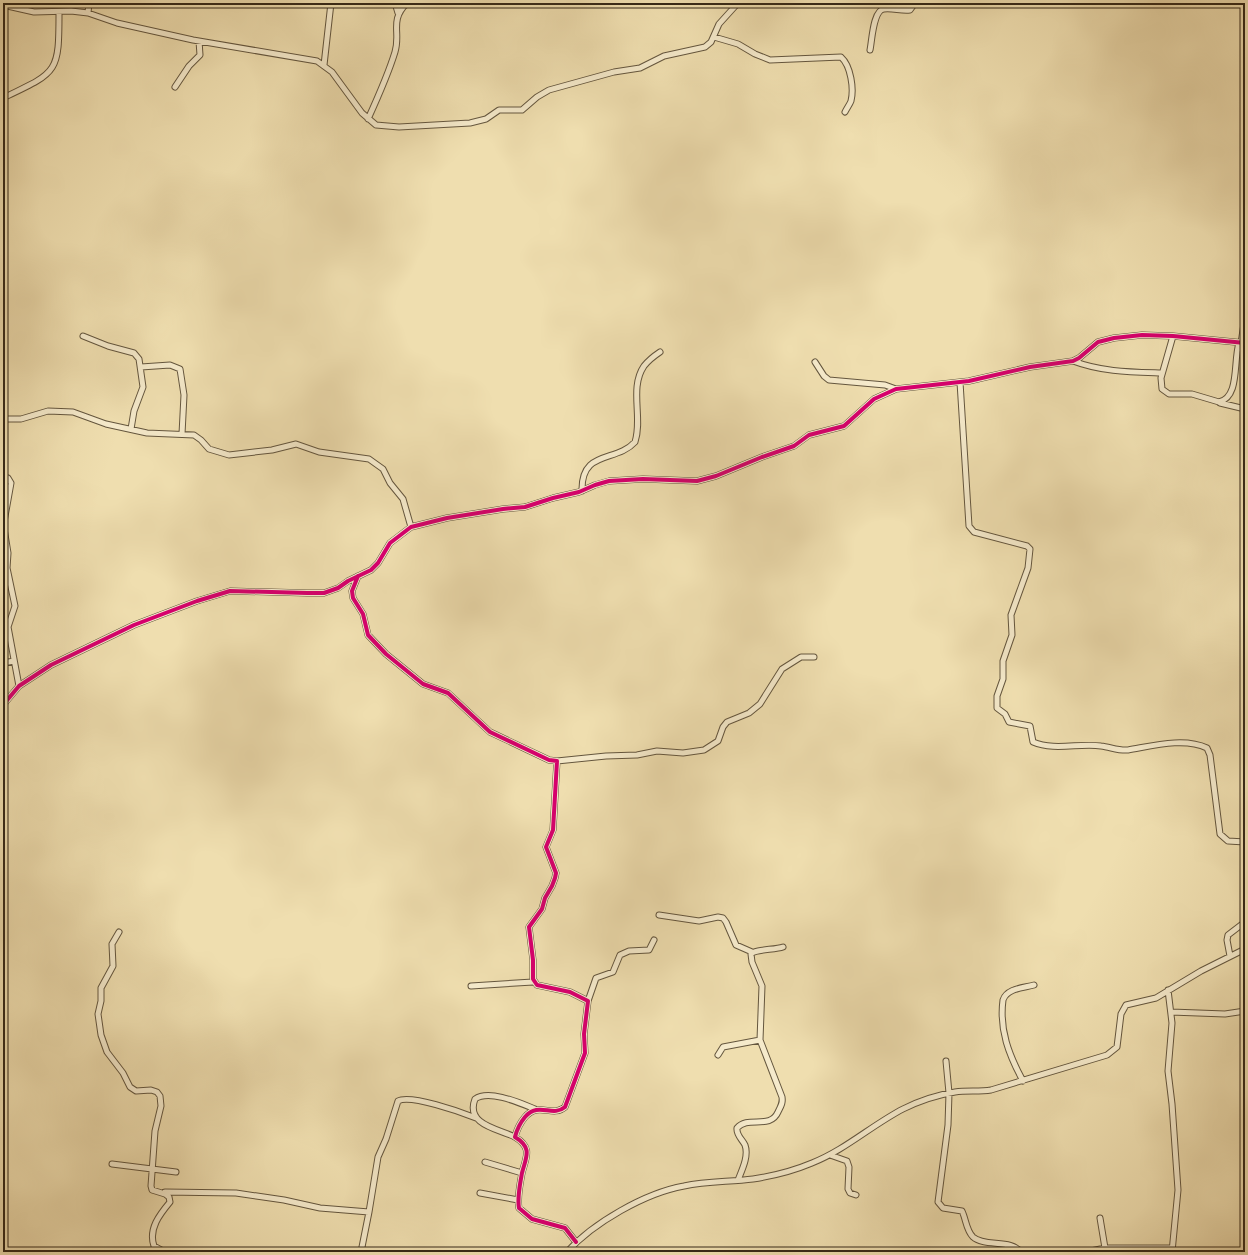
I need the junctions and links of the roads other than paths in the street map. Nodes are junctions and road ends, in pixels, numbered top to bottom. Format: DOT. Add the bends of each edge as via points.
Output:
graph roads {
  1 [pos="89,3"];
  2 [pos="331,3"];
  3 [pos="395,3"];
  4 [pos="407,3"];
  5 [pos="738,3"];
  6 [pos="915,3"];
  7 [pos="3,5"];
  8 [pos="59,12"];
  9 [pos="88,13"];
  10 [pos="398,13"];
  11 [pos="714,37"];
  12 [pos="199,41"];
  13 [pos="870,50"];
  14 [pos="324,64"];
  15 [pos="175,87"];
  16 [pos="3,98"];
  17 [pos="845,112"];
  18 [pos="368,119"];
  19 [pos="1245,317"];
  20 [pos="83,336"];
  21 [pos="1173,336"];
  22 [pos="1242,343"];
  23 [pos="660,352"];
  24 [pos="1072,361"];
  25 [pos="815,362"];
  26 [pos="141,367"];
  27 [pos="1162,373"];
  28 [pos="960,382"];
  29 [pos="896,389"];
  30 [pos="1219,402"];
  31 [pos="1245,410"];
  32 [pos="3,418"];
  33 [pos="131,429"];
  34 [pos="182,434"];
  35 [pos="3,477"];
  36 [pos="582,491"];
  37 [pos="4,522"];
  38 [pos="411,527"];
  39 [pos="358,576"];
  40 [pos="814,657"];
  41 [pos="14,662"];
  42 [pos="3,663"];
  43 [pos="19,686"];
  44 [pos="3,705"];
  45 [pos="557,761"];
  46 [pos="1245,842"];
  47 [pos="659,915"];
  48 [pos="1245,922"];
  49 [pos="119,932"];
  50 [pos="654,940"];
  51 [pos="783,946"];
  52 [pos="1245,949"];
  53 [pos="752,952"];
  54 [pos="1230,956"];
  55 [pos="533,982"];
  56 [pos="1034,985"];
  57 [pos="471,986"];
  58 [pos="1168,990"];
  59 [pos="588,1001"];
  60 [pos="1245,1011"];
  61 [pos="1171,1012"];
  62 [pos="760,1040"];
  63 [pos="718,1055"];
  64 [pos="946,1061"];
  65 [pos="1022,1081"];
  66 [pos="949,1093"];
  67 [pos="535,1109"];
  68 [pos="476,1118"];
  69 [pos="515,1137"];
  70 [pos="830,1155"];
  71 [pos="485,1162"];
  72 [pos="112,1164"];
  73 [pos="152,1169"];
  74 [pos="176,1172"];
  75 [pos="522,1173"];
  76 [pos="738,1180"];
  77 [pos="161,1192"];
  78 [pos="480,1193"];
  79 [pos="856,1195"];
  80 [pos="518,1200"];
  81 [pos="369,1212"];
  82 [pos="1100,1218"];
  83 [pos="575,1241"];
  84 [pos="1105,1248"];
  85 [pos="1172,1250"];
  86 [pos="165,1252"];
  87 [pos="361,1252"];
  88 [pos="567,1252"];
  89 [pos="1020,1252"];
  90 [pos="1086,1252"];
  1 -- 9 [label="street"];
  2 -- 14 [label="street"];
  3 -- 10 [label="street"];
  4 -- 10 [label="street"];
  5 -- 11 [label="street" via="719,24"];
  6 -- 13 [label="street" via="910,10 878,11"];
  7 -- 8 [label="street" via="34,12"];
  8 -- 9 [label="street"];
  8 -- 16 [label="street" via="58,52 48,74"];
  9 -- 12 [label="street" via="117,23"];
  10 -- 18 [label="street" via="397,46"];
  11 -- 17 [label="street" via="738,44 770,60 841,57 847,66 852,89 851,102"];
  11 -- 18 [label="street" via="705,47 664,56 640,68 614,72 549,90 522,110 499,110 477,122 399,127 376,125"];
  12 -- 14 [label="street" via="301,57"];
  12 -- 15 [label="street" via="200,55"];
  14 -- 18 [label="street" via="341,82"];
  19 -- 22 [label="street"];
  20 -- 26 [label="street" via="134,353"];
  21 -- 22 [label="street"];
  21 -- 24 [label="street" via="1105,339"];
  21 -- 27 [label="street"];
  22 -- 30 [label="street" via="1235,360 1234,389 1228,398"];
  23 -- 36 [label="street" via="645,365 639,379 635,442 632,446 597,461 587,469 582,479"];
  24 -- 27 [label="street" via="1115,372"];
  24 -- 28 [label="street"];
  25 -- 29 [label="street" via="829,380 879,384"];
  26 -- 33 [label="street" via="142,390"];
  26 -- 34 [label="street" via="170,365 180,369 184,395"];
  27 -- 30 [label="street" via="1161,385 1166,393 1192,394"];
  28 -- 29 [label="street"];
  28 -- 46 [label="street" via="969,526 974,532 1028,546 1030,549 1028,568 1012,610 1012,635 1003,664 1003,681 996,699 998,708 1010,722 1030,726 1032,739 1036,743 1052,746 1101,746 1120,750 1170,744 1207,748 1220,834 1228,841"];
  29 -- 36 [label="street" via="874,399 844,426 809,435 794,446 707,479 617,480 601,482"];
  30 -- 31 [label="street"];
  32 -- 33 [label="street" via="22,419 48,411 72,412 106,424"];
  33 -- 34 [label="street" via="159,435"];
  34 -- 38 [label="street" via="194,435 210,449 229,455 272,450 296,444 319,452 372,460 383,468 390,483 403,499"];
  35 -- 37 [label="street" via="11,480"];
  36 -- 38 [label="street" via="525,507 446,518"];
  37 -- 41 [label="street" via="7,568 15,606 8,625"];
  38 -- 39 [label="street" via="390,543 375,566"];
  39 -- 43 [label="street" via="324,593 239,590 220,593 117,632 51,665"];
  39 -- 45 [label="street" via="352,591 353,598 364,614 368,635 386,654 423,684 448,693 490,732 542,757"];
  40 -- 45 [label="street" via="801,657 782,668 760,704 749,713 728,722 723,727 718,741 704,750 657,751"];
  41 -- 42 [label="street"];
  41 -- 43 [label="street"];
  43 -- 44 [label="street"];
  45 -- 55 [label="street" via="553,830 546,846 556,876 542,909 529,927"];
  47 -- 53 [label="street" via="699,921 723,918 736,945"];
  48 -- 54 [label="street" via="1228,934"];
  49 -- 73 [label="street" via="112,944 113,966 101,988 98,1014 100,1035 107,1052 124,1073 130,1087 136,1091 151,1090 160,1096 161,1106 155,1131"];
  50 -- 59 [label="street" via="649,950 629,951 620,955 614,972 596,978"];
  51 -- 53 [label="street" via="773,950"];
  52 -- 54 [label="street"];
  53 -- 62 [label="street" via="751,960 762,992"];
  54 -- 58 [label="street"];
  55 -- 57 [label="street"];
  55 -- 59 [label="street" via="544,988 570,992"];
  56 -- 65 [label="street" via="1012,990 1003,1000 1003,1030 1006,1044"];
  58 -- 61 [label="street"];
  58 -- 65 [label="street" via="1153,999 1129,1004 1123,1008 1117,1047 1111,1053"];
  59 -- 67 [label="street" via="584,1034 586,1053 567,1105 557,1111"];
  60 -- 61 [label="street" via="1225,1014"];
  61 -- 85 [label="street" via="1172,1035 1168,1071 1178,1190"];
  62 -- 63 [label="street" via="723,1047"];
  62 -- 76 [label="street" via="783,1102 774,1119 741,1124 737,1128 737,1133 746,1148"];
  64 -- 66 [label="street"];
  65 -- 66 [label="street" via="980,1091"];
  66 -- 70 [label="street" via="904,1109"];
  66 -- 89 [label="street" via="948,1125 938,1202 944,1208 962,1211 970,1233 976,1239 1014,1247"];
  67 -- 68 [label="street" via="517,1101 485,1096 474,1101"];
  67 -- 69 [label="street" via="520,1124"];
  68 -- 69 [label="street" via="484,1125"];
  68 -- 81 [label="street" via="443,1106 409,1100 398,1101 378,1157"];
  69 -- 75 [label="street" via="527,1152"];
  70 -- 76 [label="street" via="776,1175"];
  70 -- 79 [label="street" via="847,1161 848,1189"];
  71 -- 75 [label="street"];
  72 -- 73 [label="street"];
  73 -- 74 [label="street"];
  73 -- 77 [label="street" via="151,1189"];
  75 -- 80 [label="street"];
  76 -- 83 [label="street" via="663,1191 601,1222"];
  77 -- 81 [label="street" via="236,1193 320,1208"];
  77 -- 86 [label="street" via="168,1195 170,1202 156,1220 153,1241 156,1247"];
  78 -- 80 [label="street"];
  80 -- 83 [label="street" via="519,1208 532,1219 567,1230"];
  81 -- 87 [label="street"];
  82 -- 84 [label="street"];
  83 -- 88 [label="street"];
  84 -- 85 [label="street"];
  84 -- 90 [label="street"];
}
